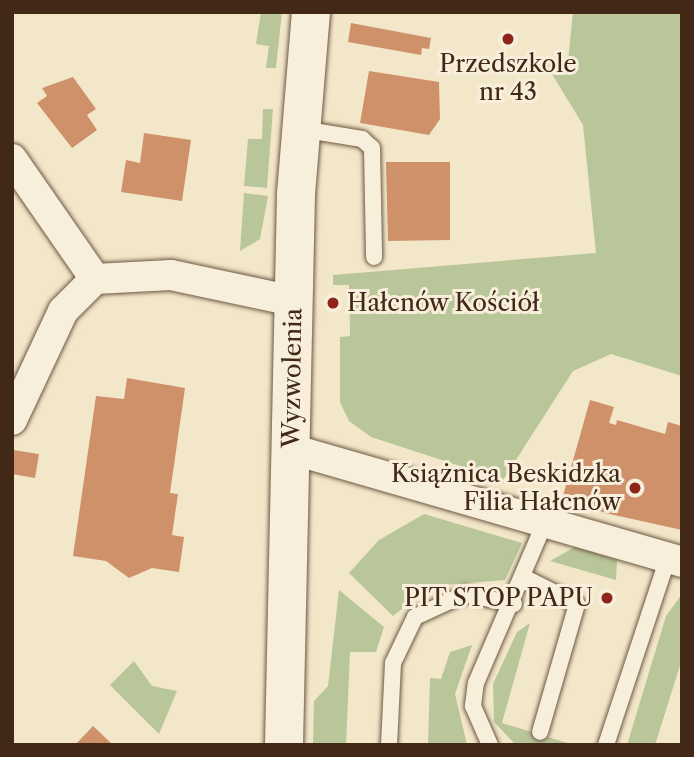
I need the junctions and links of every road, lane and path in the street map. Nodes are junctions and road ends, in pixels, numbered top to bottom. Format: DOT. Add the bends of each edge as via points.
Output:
graph roads {
  1 [pos="311,12"];
  2 [pos="299,128"];
  3 [pos="12,159"];
  4 [pos="374,257"];
  5 [pos="95,279"];
  6 [pos="293,301"];
  7 [pos="12,420"];
  8 [pos="291,449"];
  9 [pos="545,522"];
  10 [pos="675,560"];
  11 [pos="525,578"];
  12 [pos="514,604"];
  13 [pos="540,732"];
  14 [pos="284,745"];
  15 [pos="389,745"];
  16 [pos="489,745"];
  17 [pos="606,745"];
  1 -- 2 [label="street, Wyzwolenia"];
  2 -- 4 [label="lane" via="362,139 372,148"];
  2 -- 6 [label="street, Wyzwolenia"];
  3 -- 5 [label="street"];
  5 -- 6 [label="street" via="171,275"];
  5 -- 7 [label="street" via="63,311"];
  6 -- 8 [label="street, Wyzwolenia"];
  8 -- 9 [label="street"];
  8 -- 14 [label="street, Wyzwolenia"];
  9 -- 10 [label="street"];
  9 -- 11 [label="lane"];
  10 -- 17 [label="lane"];
  11 -- 12 [label="lane"];
  11 -- 13 [label="lane" via="577,604"];
  12 -- 15 [label="lane" via="465,594 415,617 393,663"];
  12 -- 16 [label="lane" via="476,683 473,706"];
}
